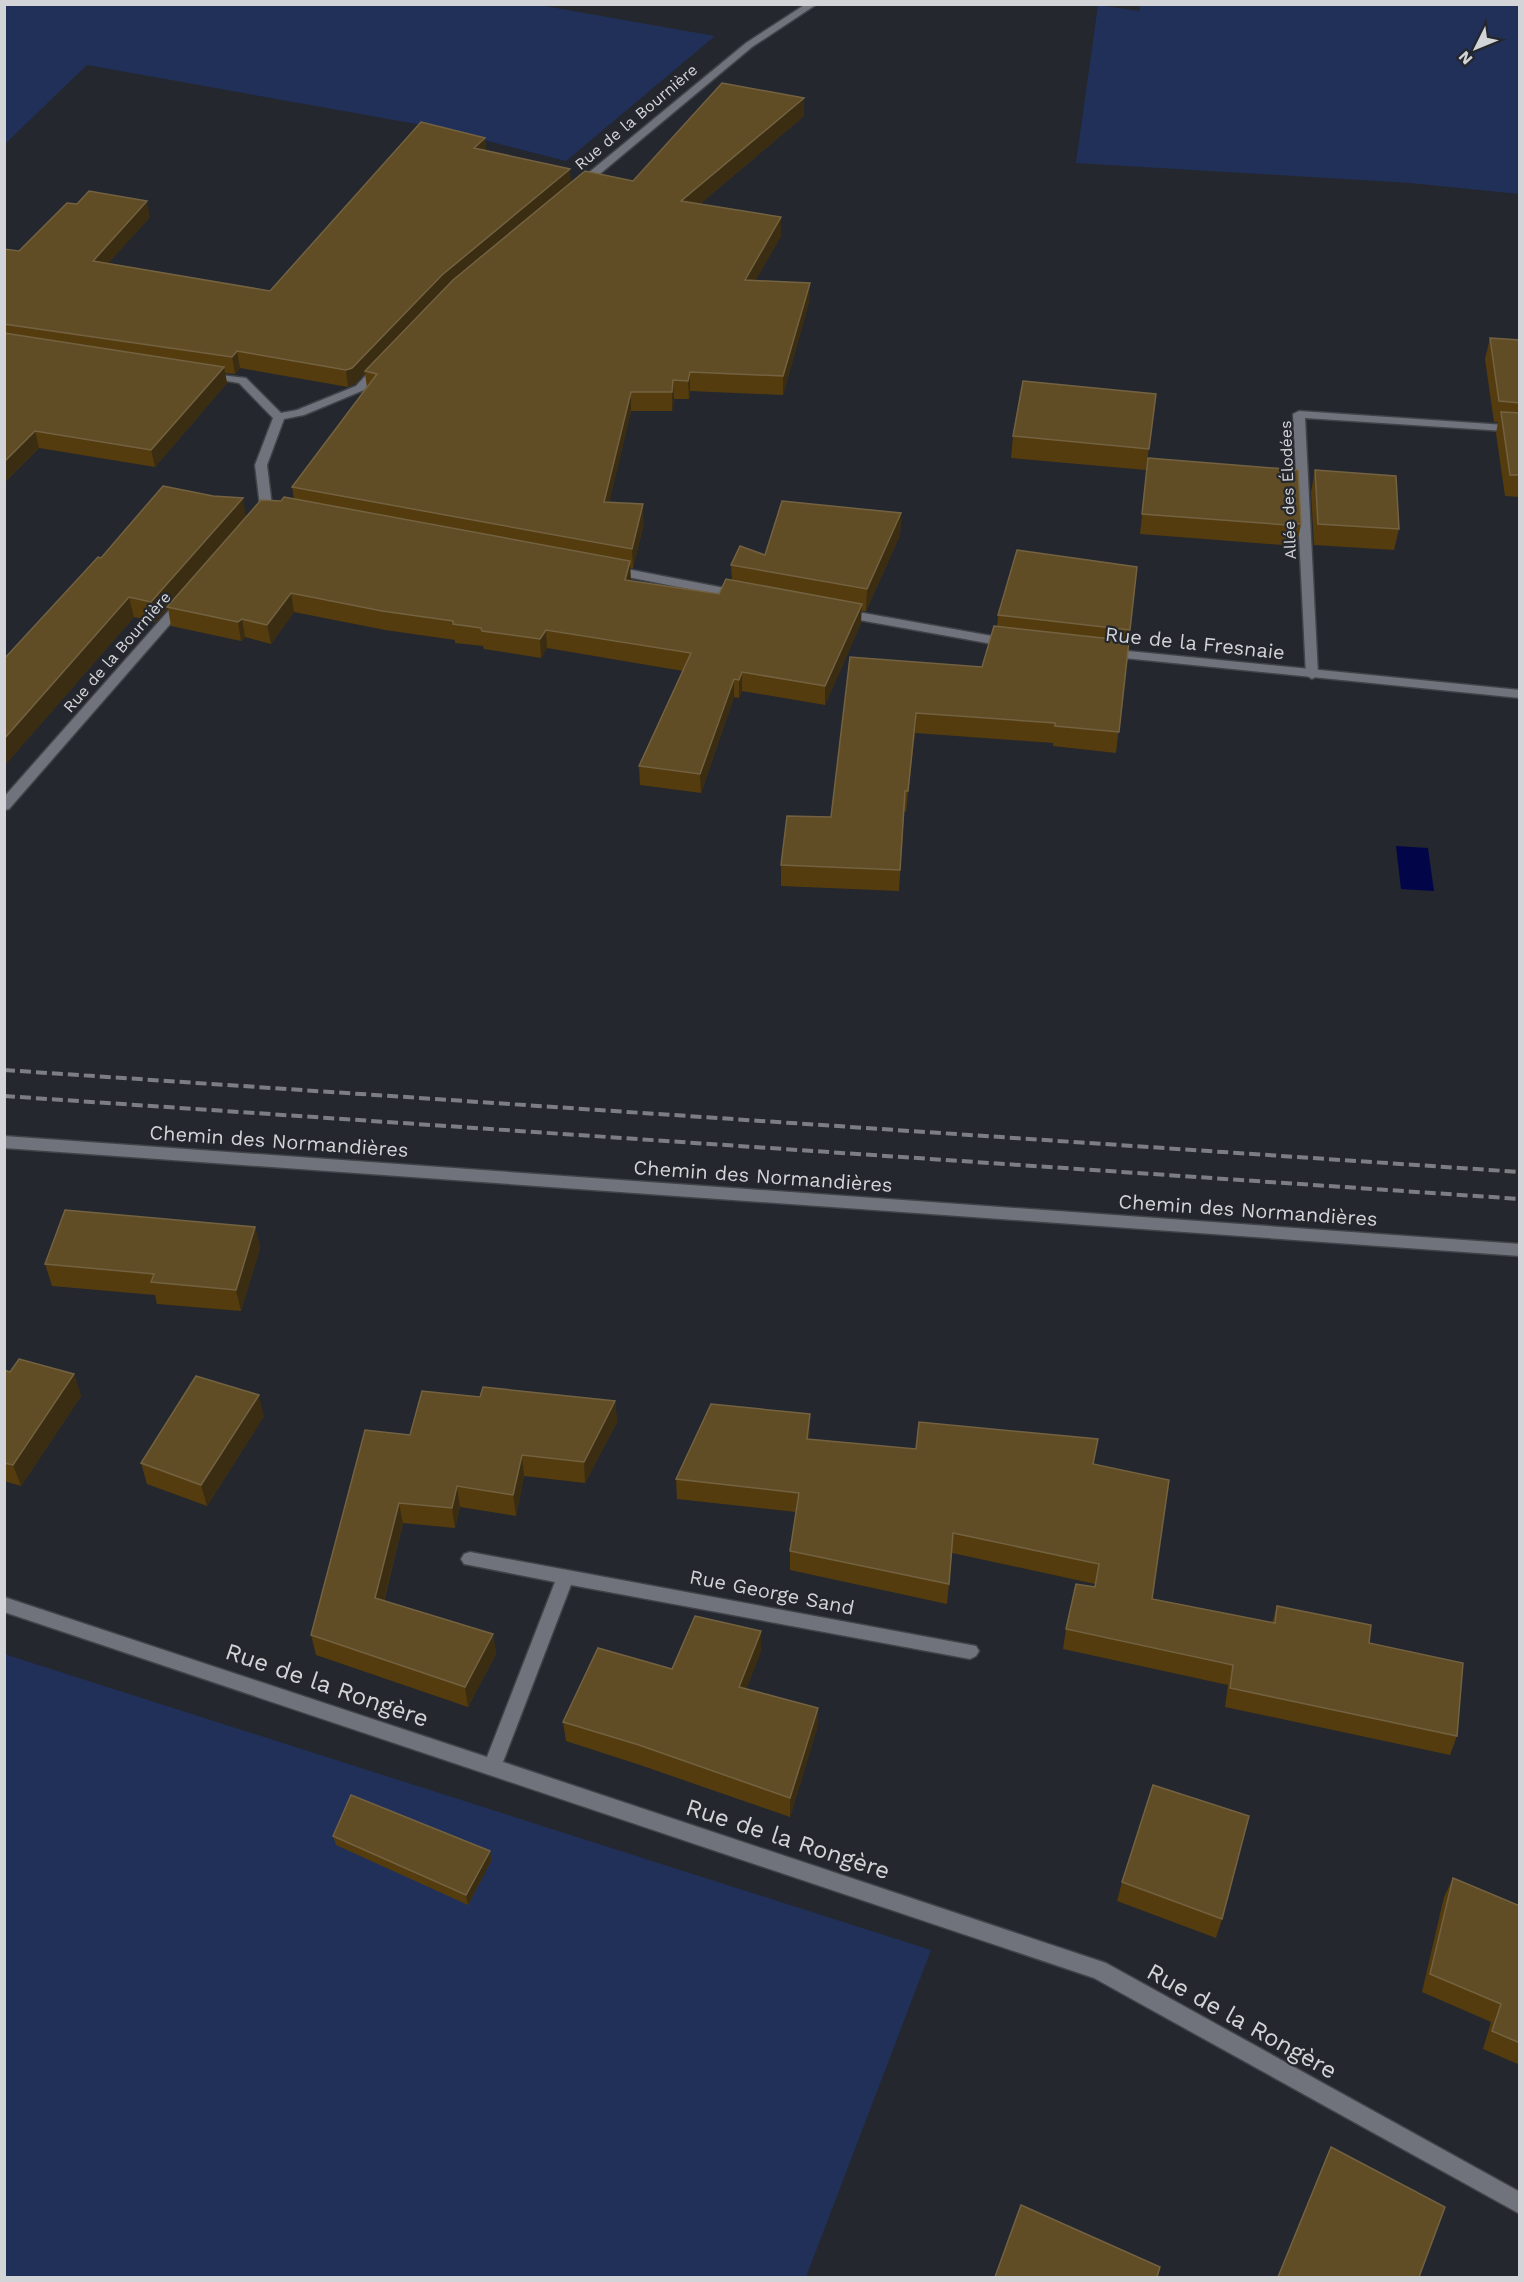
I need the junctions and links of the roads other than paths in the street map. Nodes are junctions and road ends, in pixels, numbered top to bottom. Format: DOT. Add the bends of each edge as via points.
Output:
graph roads {
  1 [pos="813,4"];
  2 [pos="570,193"];
  3 [pos="384,363"];
  4 [pos="198,374"];
  5 [pos="279,417"];
  6 [pos="1520,429"];
  7 [pos="247,529"];
  8 [pos="604,569"];
  9 [pos="192,592"];
  10 [pos="755,597"];
  11 [pos="825,610"];
  12 [pos="1022,644"];
  13 [pos="1092,651"];
  14 [pos="1312,675"];
  15 [pos="1520,694"];
  16 [pos="4,806"];
  17 [pos="4,1142"];
  18 [pos="1520,1250"];
  19 [pos="470,1559"];
  20 [pos="566,1576"];
  21 [pos="4,1604"];
  22 [pos="970,1651"];
  23 [pos="492,1767"];
  24 [pos="1520,2204"];
  1 -- 2 [label="street, Rue de la Bournière" via="748,45"];
  3 -- 5 [label="street" via="360,388 300,413"];
  4 -- 5 [label="street" via="242,380"];
  5 -- 7 [label="street" via="261,465 272,508"];
  6 -- 14 [label="street, Allée des Élodées" via="1299,414"];
  8 -- 10 [label="street"];
  9 -- 16 [label="street, Rue de la Bournière"];
  11 -- 12 [label="street"];
  13 -- 14 [label="street, Rue de la Fresnaie"];
  14 -- 15 [label="street, Rue de la Fresnaie"];
  17 -- 18 [label="street, Chemin des Normandières"];
  19 -- 20 [label="street, Rue George Sand"];
  20 -- 22 [label="street, Rue George Sand"];
  20 -- 23 [label="street"];
  21 -- 23 [label="street, Rue de la Rongère"];
  23 -- 24 [label="street, Rue de la Rongère" via="1099,1970"];
}
